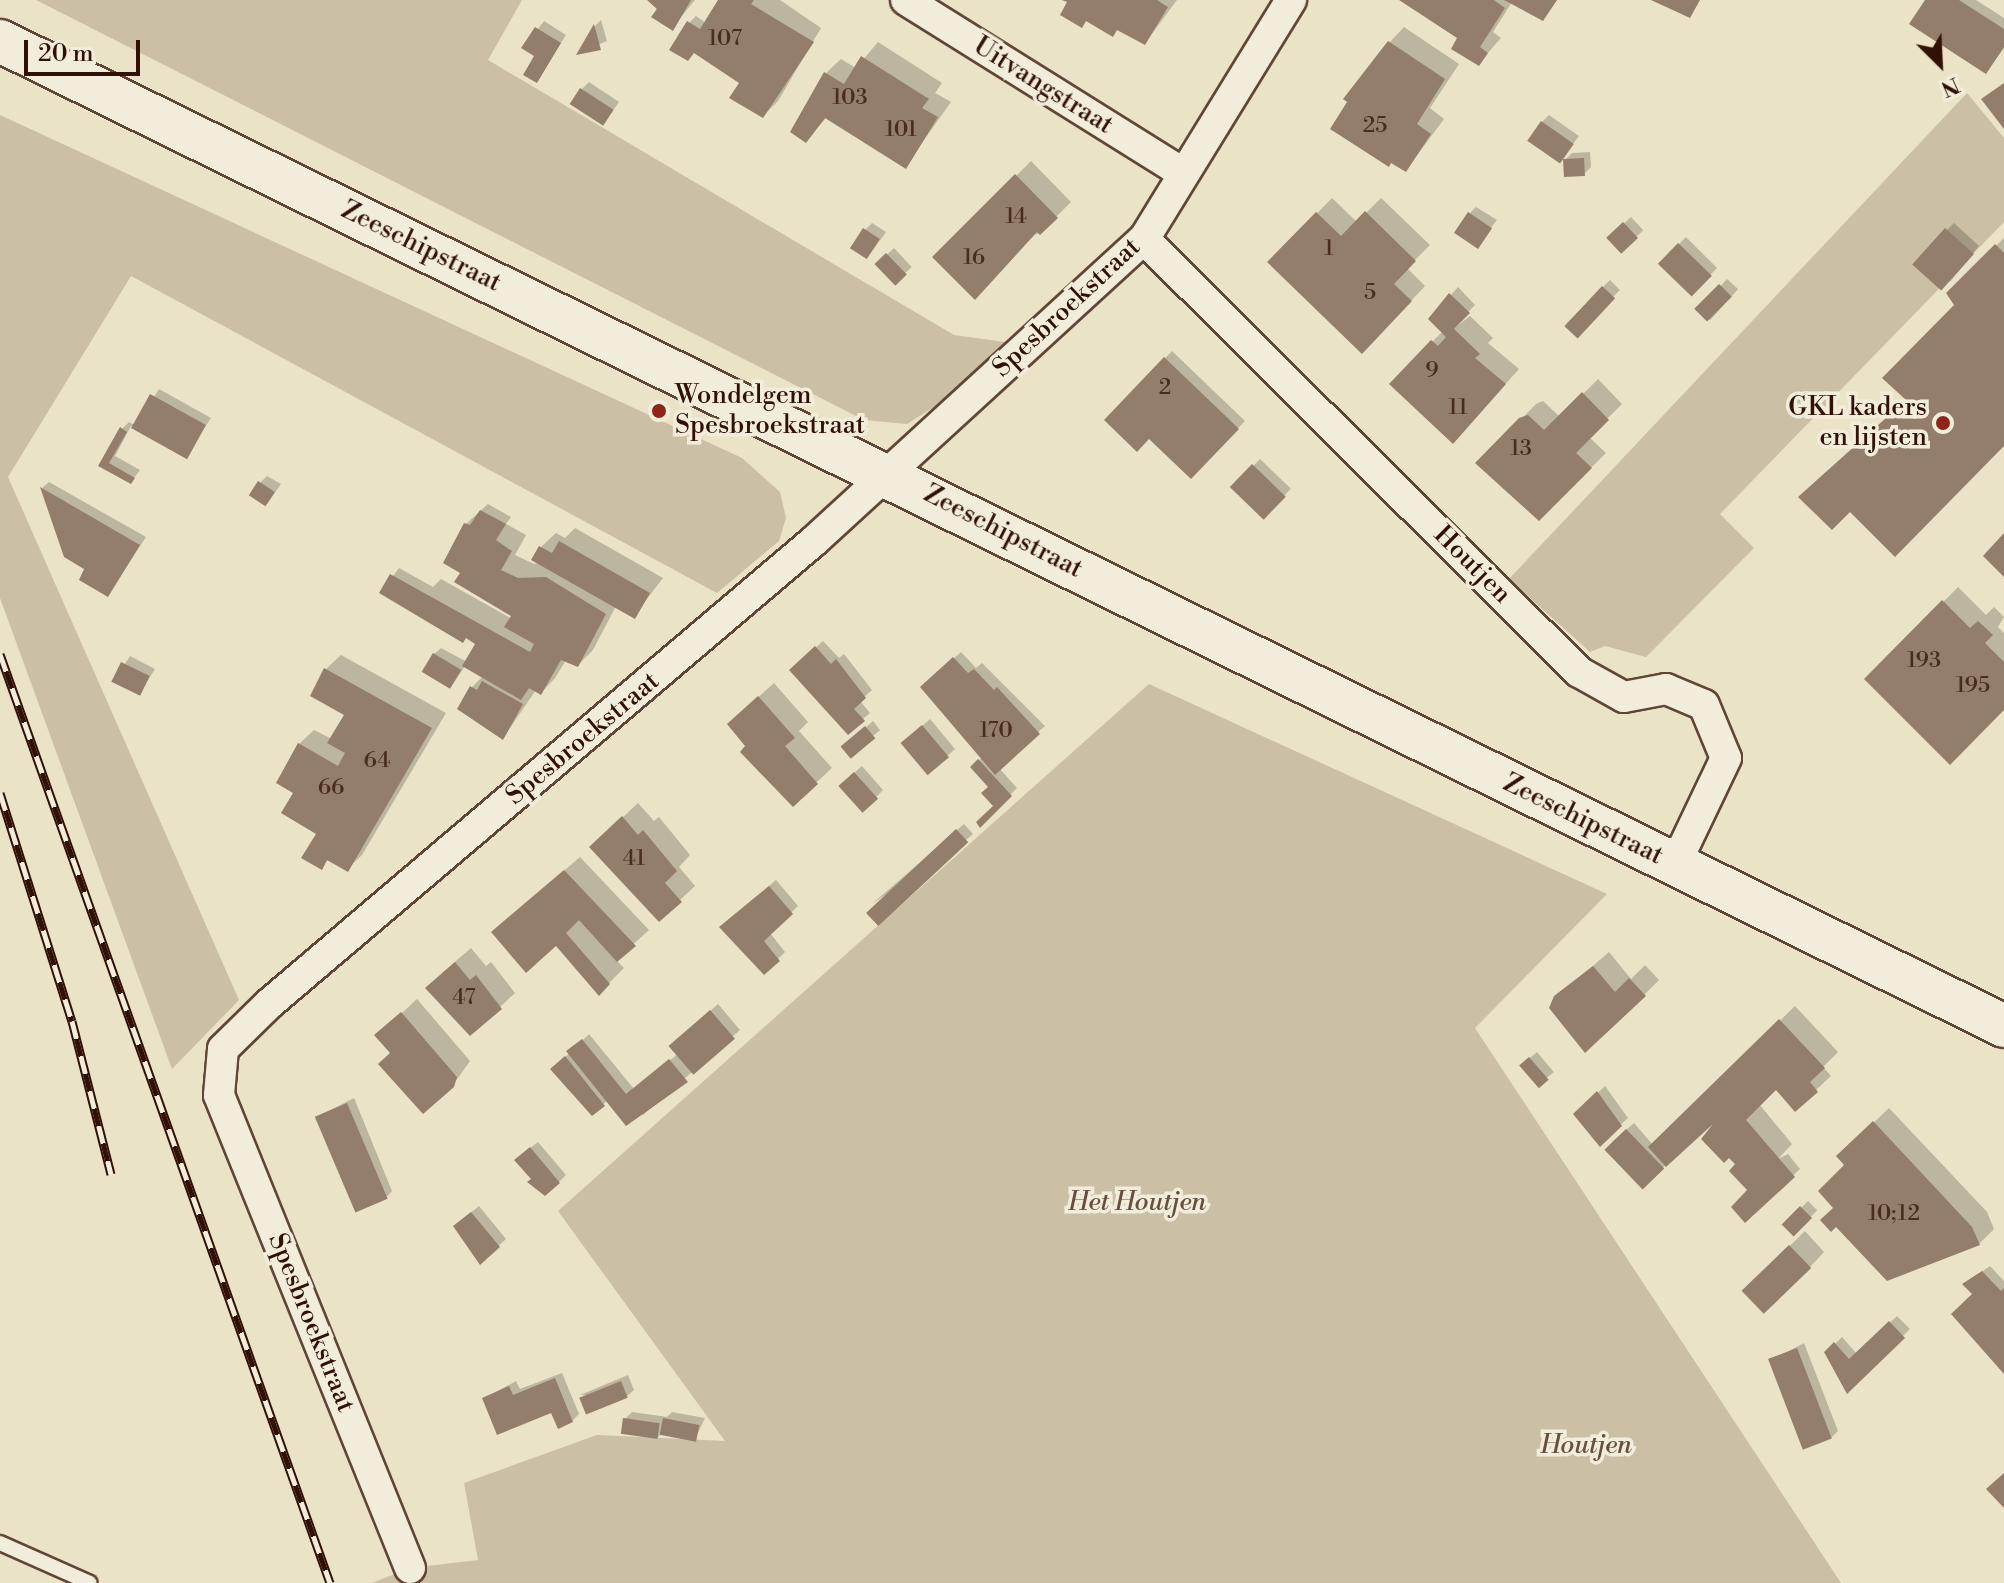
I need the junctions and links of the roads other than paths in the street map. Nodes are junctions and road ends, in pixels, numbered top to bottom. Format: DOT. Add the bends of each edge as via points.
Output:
graph roads {
  1 [pos="906,0"];
  2 [pos="1291,0"];
  3 [pos="0,41"];
  4 [pos="1181,172"];
  5 [pos="1144,239"];
  6 [pos="887,474"];
  7 [pos="1675,865"];
  8 [pos="2004,1026"];
  9 [pos="0,1543"];
  10 [pos="410,1568"];
  11 [pos="90,1583"];
  1 -- 4 [label="street, Uitvangstraat"];
  2 -- 4 [label="street, Spesbroekstraat"];
  3 -- 6 [label="main road, Zeeschipstraat"];
  4 -- 5 [label="street, Spesbroekstraat"];
  5 -- 6 [label="street, Spesbroekstraat"];
  5 -- 7 [label="street, Houtjen" via="1579,672 1624,697 1666,689 1704,705 1726,758"];
  6 -- 7 [label="main road, Zeeschipstraat"];
  6 -- 10 [label="street, Spesbroekstraat" via="637,695 270,1003 223,1049 219,1095"];
  7 -- 8 [label="main road, Zeeschipstraat"];
  9 -- 11 [label="lane"];
}
